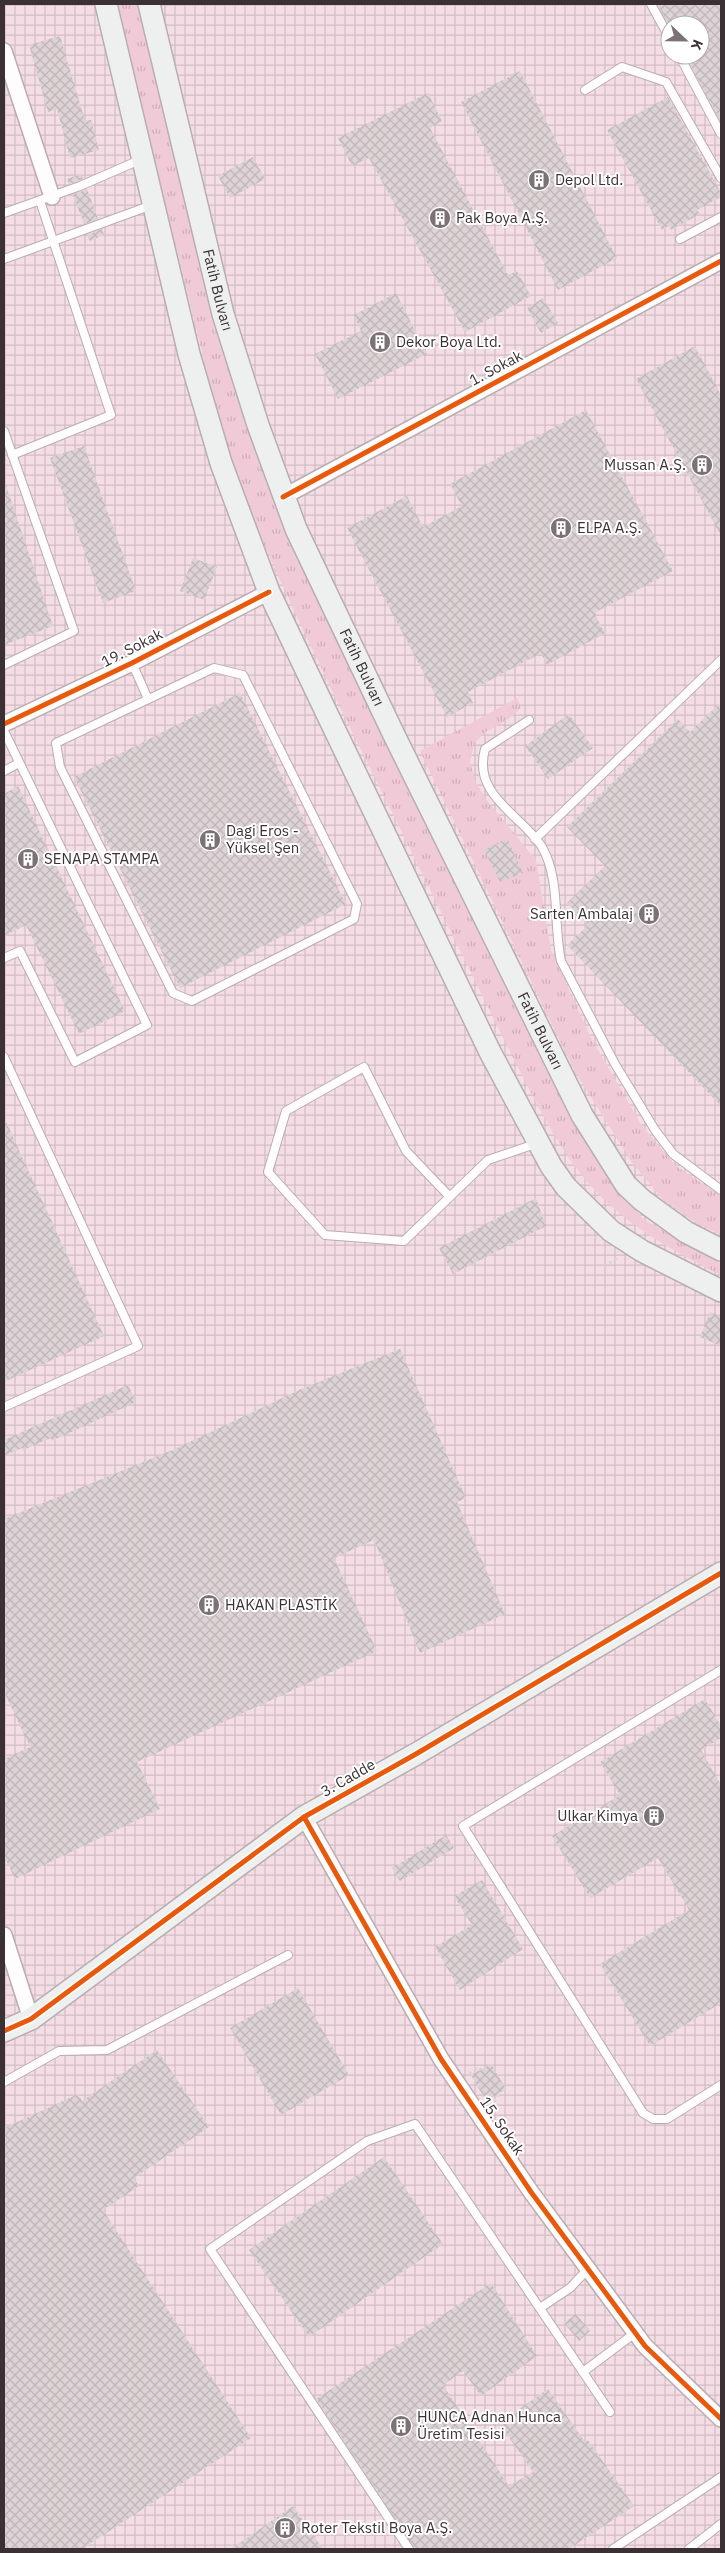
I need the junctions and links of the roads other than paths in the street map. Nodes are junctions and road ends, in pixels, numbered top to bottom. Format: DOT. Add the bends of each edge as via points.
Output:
graph roads {
  1 [pos="106,4"];
  2 [pos="149,4"];
  3 [pos="651,4"];
  4 [pos="660,21"];
  5 [pos="4,51"];
  6 [pos="684,65"];
  7 [pos="585,90"];
  8 [pos="721,134"];
  9 [pos="144,158"];
  10 [pos="721,178"];
  11 [pos="46,199"];
  12 [pos="154,204"];
  13 [pos="4,213"];
  14 [pos="721,217"];
  15 [pos="680,239"];
  16 [pos="52,241"];
  17 [pos="4,259"];
  18 [pos="721,261"];
  19 [pos="4,431"];
  20 [pos="12,455"];
  21 [pos="283,497"];
  22 [pos="269,592"];
  23 [pos="721,660"];
  24 [pos="132,663"];
  25 [pos="4,665"];
  26 [pos="148,699"];
  27 [pos="529,720"];
  28 [pos="4,724"];
  29 [pos="4,731"];
  30 [pos="19,763"];
  31 [pos="4,771"];
  32 [pos="535,839"];
  33 [pos="4,958"];
  34 [pos="4,1057"];
  35 [pos="538,1143"];
  36 [pos="721,1190"];
  37 [pos="450,1197"];
  38 [pos="721,1250"];
  39 [pos="721,1292"];
  40 [pos="4,1407"];
  41 [pos="721,1573"];
  42 [pos="721,1670"];
  43 [pos="304,1817"];
  44 [pos="4,1935"];
  45 [pos="288,1955"];
  46 [pos="31,2019"];
  47 [pos="4,2030"];
  48 [pos="4,2082"];
  49 [pos="721,2085"];
  50 [pos="588,2269"];
  51 [pos="540,2308"];
  52 [pos="635,2333"];
  53 [pos="583,2372"];
  54 [pos="610,2412"];
  55 [pos="721,2419"];
  56 [pos="721,2477"];
  57 [pos="721,2524"];
  58 [pos="408,2549"];
  59 [pos="613,2549"];
  60 [pos="689,2549"];
  1 -- 9 [label="main road"];
  2 -- 21 [label="main road, Fatih Bulvarı" via="223,314"];
  3 -- 4 [label="lane"];
  5 -- 11 [label="street"];
  6 -- 8 [label="lane"];
  7 -- 10 [label="lane" via="622,67 666,82"];
  9 -- 11 [label="lane"];
  9 -- 12 [label="main road"];
  11 -- 13 [label="lane"];
  11 -- 16 [label="lane"];
  12 -- 16 [label="lane"];
  12 -- 22 [label="main road" via="189,354 221,463"];
  14 -- 15 [label="lane"];
  16 -- 17 [label="lane"];
  16 -- 20 [label="lane" via="111,415"];
  18 -- 21 [label="street, 1. Sokak"];
  19 -- 20 [label="lane"];
  20 -- 25 [label="lane" via="74,631"];
  21 -- 38 [label="main road, Fatih Bulvarı" via="398,744 582,1116 606,1157 632,1190 665,1219"];
  22 -- 24 [label="street, 19. Sokak"];
  22 -- 35 [label="main road" via="490,1052"];
  23 -- 32 [label="lane"];
  24 -- 26 [label="lane"];
  24 -- 28 [label="street, 19. Sokak"];
  26 -- 26 [label="lane" via="56,743 57,751 60,767 173,993 192,1001 354,919 357,904 243,675 214,668"];
  27 -- 32 [label="lane" via="485,749 482,759 487,780 503,808"];
  29 -- 30 [label="lane"];
  30 -- 31 [label="lane"];
  30 -- 33 [label="lane" via="147,1024 75,1062 20,951"];
  32 -- 36 [label="lane" via="548,858 557,944 561,961 579,999 628,1086 673,1154"];
  34 -- 40 [label="lane" via="138,1346"];
  35 -- 37 [label="lane" via="488,1160"];
  35 -- 39 [label="main road" via="566,1188 611,1231 642,1252"];
  37 -- 37 [label="lane" via="404,1241 325,1235 268,1172 286,1110 364,1067 406,1151"];
  41 -- 43 [label="main road, 3. Cadde"];
  42 -- 49 [label="lane" via="463,1826 643,2113 653,2119 667,2119"];
  43 -- 46 [label="main road, 3. Cadde"];
  43 -- 50 [label="street, 15. Sokak" via="441,2060"];
  44 -- 46 [label="street"];
  45 -- 48 [label="lane" via="107,2050 59,2052"];
  46 -- 47 [label="main road, 3. Cadde"];
  50 -- 51 [label="lane" via="570,2288"];
  50 -- 52 [label="street, 15. Sokak"];
  51 -- 53 [label="lane"];
  51 -- 58 [label="lane" via="415,2124 367,2141 210,2250"];
  52 -- 53 [label="lane"];
  52 -- 55 [label="street, 15. Sokak"];
  53 -- 54 [label="lane"];
  56 -- 59 [label="lane"];
  57 -- 60 [label="lane"];
}
